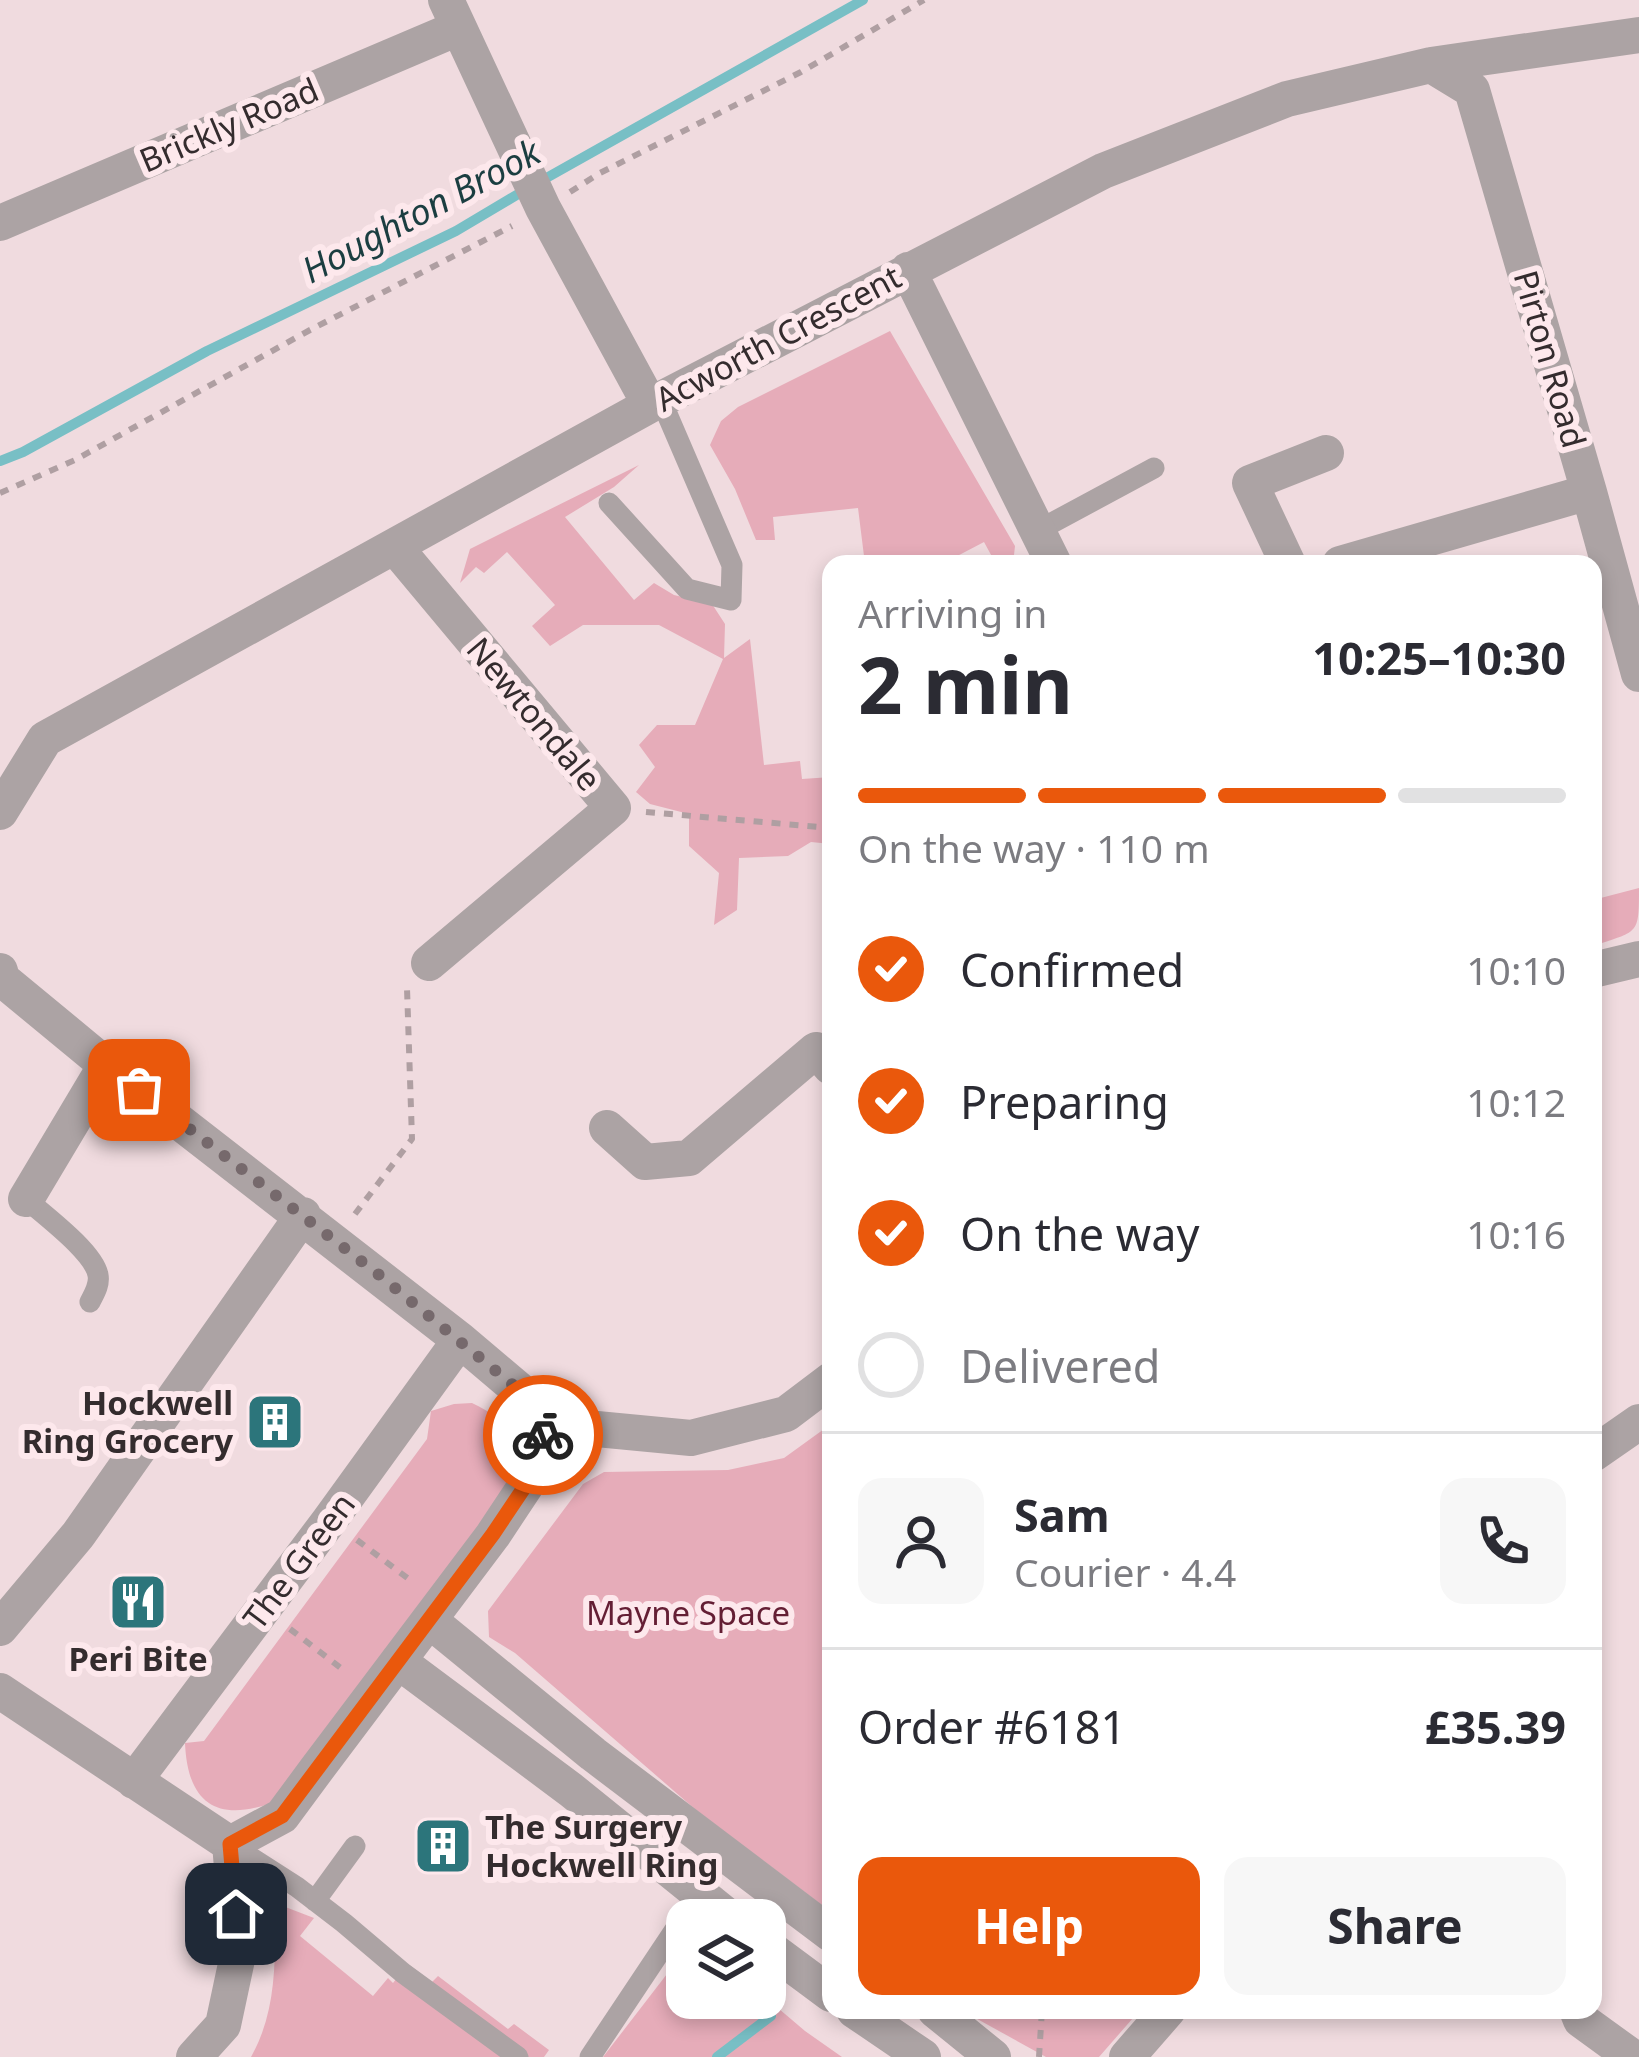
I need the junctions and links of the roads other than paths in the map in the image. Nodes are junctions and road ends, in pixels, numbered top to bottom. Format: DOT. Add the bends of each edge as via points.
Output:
graph roads {
  1 [pos="452,14"];
  2 [pos="1639,35"];
  3 [pos="1431,65"];
  4 [pos="0,223"];
  5 [pos="908,270"];
  6 [pos="656,403"];
  7 [pos="1326,453"];
  8 [pos="1154,468"];
  9 [pos="1589,492"];
  10 [pos="609,503"];
  11 [pos="395,547"];
  12 [pos="1045,548"];
  13 [pos="1284,555"];
  14 [pos="1371,555"];
  15 [pos="1639,674"];
  16 [pos="0,812"];
  17 [pos="1639,958"];
  18 [pos="429,963"];
  19 [pos="1602,968"];
  20 [pos="0,971"];
  21 [pos="822,1055"];
  22 [pos="106,1065"];
  23 [pos="607,1128"];
  24 [pos="26,1198"];
  25 [pos="303,1215"];
  26 [pos="90,1302"];
  27 [pos="460,1340"];
  28 [pos="822,1387"];
  29 [pos="1639,1422"];
  30 [pos="543,1432"];
  31 [pos="1602,1448"];
  32 [pos="429,1620"];
  33 [pos="0,1628"];
  34 [pos="398,1661"];
  35 [pos="0,1691"];
  36 [pos="134,1780"];
  37 [pos="230,1844"];
  38 [pos="356,1846"];
  39 [pos="698,1894"];
  40 [pos="705,1899"];
  41 [pos="315,1901"];
  42 [pos="822,1927"];
  43 [pos="786,1961"];
  44 [pos="822,1987"];
  45 [pos="867,2019"];
  46 [pos="946,2019"];
  47 [pos="1160,2019"];
  48 [pos="1581,2019"];
  49 [pos="1635,2056"];
  50 [pos="194,2057"];
  51 [pos="518,2057"];
  52 [pos="590,2057"];
  53 [pos="922,2057"];
  54 [pos="993,2057"];
  55 [pos="1127,2057"];
  1 -- 4 [label="street, Brickly Road"];
  1 -- 6 [label="street" via="541,204"];
  2 -- 3 [label="street, Acworth Crescent"];
  3 -- 5 [label="street, Acworth Crescent" via="1266,106 1103,171"];
  3 -- 9 [label="street, Pirton Road" via="1472,90"];
  5 -- 6 [label="street, Acworth Crescent"];
  5 -- 12 [label="street"];
  6 -- 10 [label="lane" via="732,565 731,600 687,590"];
  6 -- 11 [label="street, Acworth Crescent"];
  7 -- 13 [label="street" via="1250,483"];
  8 -- 12 [label="lane"];
  9 -- 14 [label="street"];
  9 -- 15 [label="street, Pirton Road"];
  11 -- 16 [label="street, Acworth Crescent" via="45,739"];
  11 -- 18 [label="street, Newtondale" via="613,808"];
  17 -- 19 [label="street"];
  20 -- 22 [label="street"];
  21 -- 23 [label="street" via="689,1158 645,1162"];
  22 -- 24 [label="street"];
  22 -- 25 [label="street"];
  24 -- 26 [label="lane" via="99,1273"];
  25 -- 27 [label="street"];
  25 -- 33 [label="street" via="78,1535"];
  27 -- 30 [label="street" via="525,1395"];
  27 -- 36 [label="street, The Green"];
  28 -- 30 [label="street" via="786,1414 691,1438 576,1426"];
  29 -- 31 [label="street"];
  30 -- 32 [label="street" via="540,1464"];
  32 -- 34 [label="street"];
  32 -- 42 [label="street"];
  34 -- 37 [label="street" via="282,1816"];
  34 -- 39 [label="street"];
  35 -- 36 [label="street"];
  36 -- 37 [label="street"];
  37 -- 41 [label="lane"];
  37 -- 50 [label="street" via="238,1950 223,2025"];
  38 -- 41 [label="lane"];
  39 -- 40 [label="street"];
  39 -- 52 [label="lane"];
  41 -- 51 [label="lane"];
  43 -- 44 [label="street"];
  45 -- 53 [label="street"];
  46 -- 54 [label="street"];
  47 -- 55 [label="street"];
  48 -- 49 [label="street"];
}
